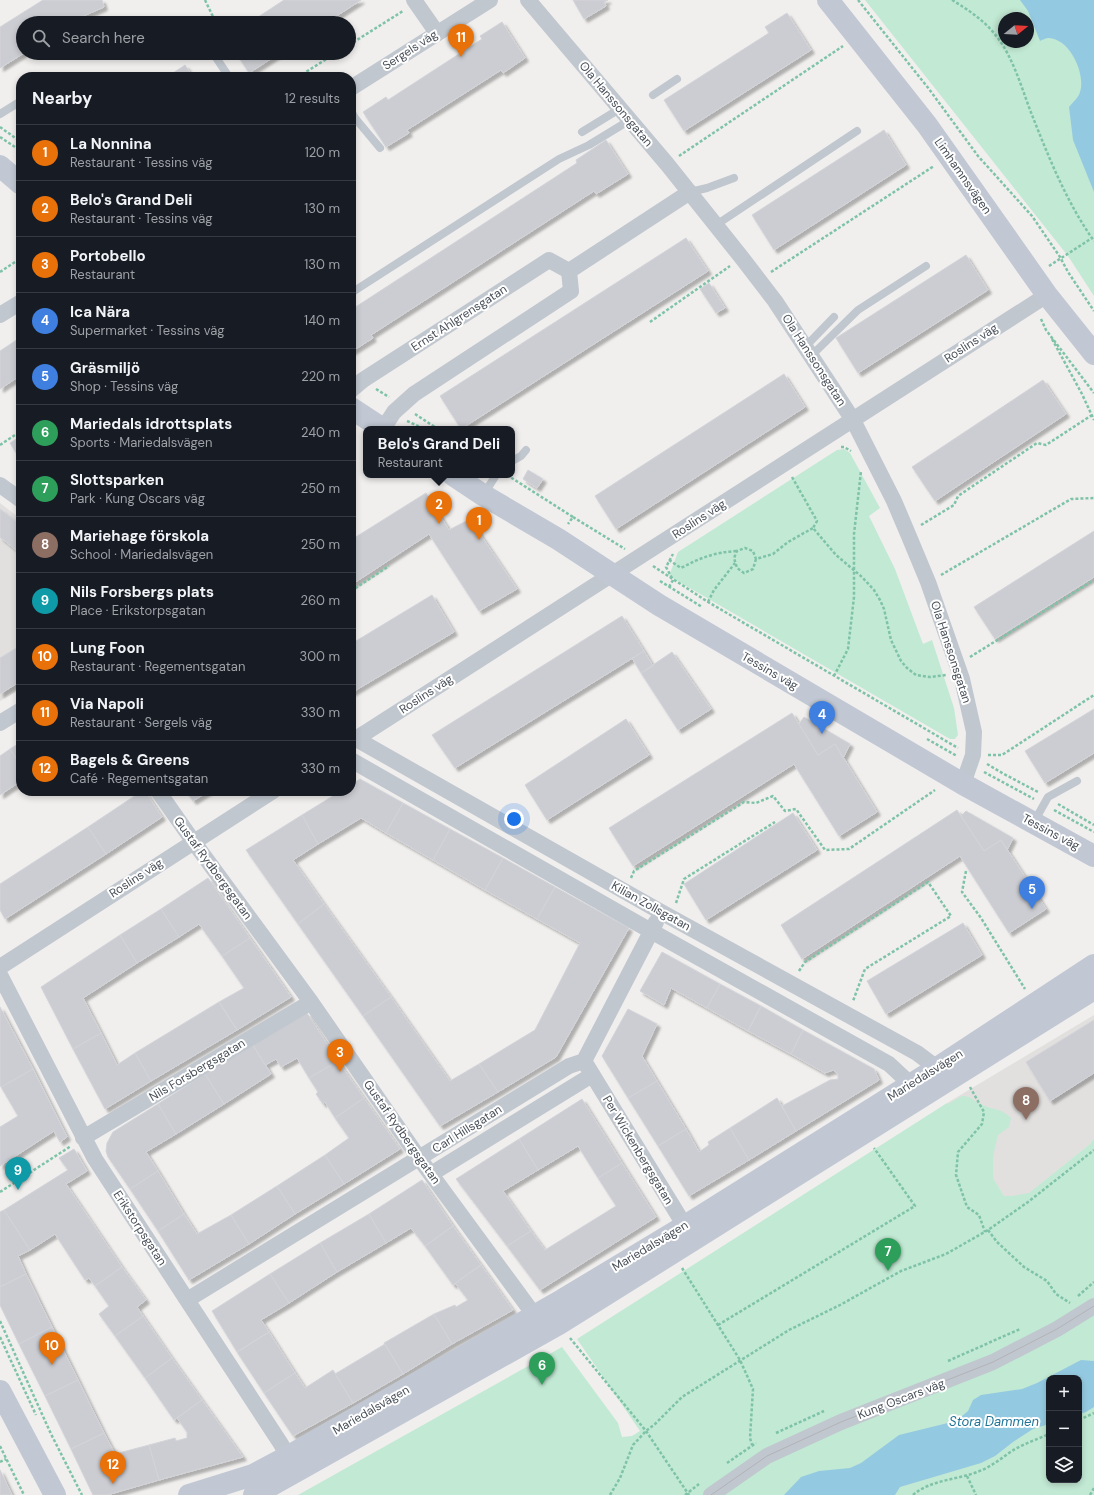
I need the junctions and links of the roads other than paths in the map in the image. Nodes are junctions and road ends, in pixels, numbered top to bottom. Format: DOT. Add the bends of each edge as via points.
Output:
graph roads {
  1 [pos="490,0"];
  2 [pos="528,0"];
  3 [pos="828,0"];
  4 [pos="415,1"];
  5 [pos="437,33"];
  6 [pos="218,60"];
  7 [pos="226,72"];
  8 [pos="677,79"];
  9 [pos="356,85"];
  10 [pos="653,95"];
  11 [pos="16,104"];
  12 [pos="0,114"];
  13 [pos="626,114"];
  14 [pos="356,117"];
  15 [pos="857,131"];
  16 [pos="582,132"];
  17 [pos="380,148"];
  18 [pos="0,156"];
  19 [pos="16,164"];
  20 [pos="0,166"];
  21 [pos="734,178"];
  22 [pos="16,180"];
  23 [pos="690,192"];
  24 [pos="716,225"];
  25 [pos="926,266"];
  26 [pos="569,271"];
  27 [pos="356,290"];
  28 [pos="1047,295"];
  29 [pos="16,305"];
  30 [pos="0,315"];
  31 [pos="834,317"];
  32 [pos="808,351"];
  33 [pos="1094,354"];
  34 [pos="356,385"];
  35 [pos="356,411"];
  36 [pos="853,420"];
  37 [pos="378,426"];
  38 [pos="385,426"];
  39 [pos="526,450"];
  40 [pos="515,459"];
  41 [pos="458,478"];
  42 [pos="494,478"];
  43 [pos="0,485"];
  44 [pos="483,495"];
  45 [pos="16,496"];
  46 [pos="612,575"];
  47 [pos="16,713"];
  48 [pos="0,723"];
  49 [pos="356,736"];
  50 [pos="356,741"];
  51 [pos="356,763"];
  52 [pos="969,768"];
  53 [pos="1077,781"];
  54 [pos="162,796"];
  55 [pos="265,796"];
  56 [pos="1042,808"];
  57 [pos="193,841"];
  58 [pos="1094,856"];
  59 [pos="666,915"];
  60 [pos="651,931"];
  61 [pos="1094,965"];
  62 [pos="0,967"];
  63 [pos="0,975"];
  64 [pos="1094,989"];
  65 [pos="310,1002"];
  66 [pos="584,1061"];
  67 [pos="592,1075"];
  68 [pos="941,1075"];
  69 [pos="917,1090"];
  70 [pos="83,1138"];
  71 [pos="419,1158"];
  72 [pos="431,1174"];
  73 [pos="689,1232"];
  74 [pos="187,1300"];
  75 [pos="1089,1310"];
  76 [pos="535,1316"];
  77 [pos="0,1391"];
  78 [pos="291,1464"];
  79 [pos="55,1495"];
  80 [pos="189,1495"];
  81 [pos="254,1495"];
  82 [pos="711,1495"];
  1 -- 5 [label="street, Sergels väg"];
  2 -- 13 [label="street, Ola Hanssonsgatan"];
  3 -- 28 [label="main road, Limhamnsvägen" via="927,125"];
  4 -- 5 [label="street"];
  5 -- 9 [label="street, Sergels väg"];
  6 -- 7 [label="lane"];
  8 -- 10 [label="lane"];
  11 -- 12 [label="lane"];
  13 -- 16 [label="lane"];
  13 -- 23 [label="street, Ola Hanssonsgatan"];
  13 -- 27 [label="lane" via="589,145 559,159"];
  14 -- 17 [label="lane"];
  15 -- 24 [label="lane"];
  18 -- 19 [label="main road"];
  20 -- 22 [label="main road"];
  21 -- 23 [label="lane"];
  23 -- 24 [label="street, Ola Hanssonsgatan"];
  23 -- 26 [label="street"];
  24 -- 32 [label="street, Ola Hanssonsgatan" via="775,300"];
  25 -- 32 [label="lane" via="858,310"];
  26 -- 34 [label="street, Ernst Ahlgrensgatan" via="549,260"];
  26 -- 38 [label="street" via="570,291 414,394 394,412"];
  28 -- 33 [label="main road, Limhamnsvägen"];
  28 -- 36 [label="street, Roslins väg"];
  29 -- 30 [label="street"];
  31 -- 32 [label="lane"];
  32 -- 36 [label="street, Ola Hanssonsgatan"];
  35 -- 37 [label="main road"];
  36 -- 46 [label="street, Roslins väg"];
  36 -- 52 [label="street, Ola Hanssonsgatan" via="894,501 928,582 951,666 969,709 974,732"];
  39 -- 40 [label="lane"];
  41 -- 44 [label="main road, Tessins väg"];
  42 -- 44 [label="lane"];
  43 -- 45 [label="street"];
  44 -- 46 [label="main road, Tessins väg" via="558,539"];
  46 -- 49 [label="street, Roslins väg"];
  46 -- 52 [label="main road, Tessins väg" via="664,596"];
  47 -- 48 [label="street"];
  50 -- 59 [label="street, Kilian Zollsgatan"];
  51 -- 60 [label="street, Kilian Zollsgatan"];
  52 -- 56 [label="main road, Tessins väg"];
  53 -- 56 [label="lane"];
  54 -- 57 [label="street, Gustaf Rydbergsgatan"];
  55 -- 57 [label="street, Roslins väg"];
  56 -- 58 [label="main road, Tessins väg"];
  57 -- 62 [label="street, Roslins väg"];
  57 -- 65 [label="street, Gustaf Rydbergsgatan"];
  59 -- 60 [label="street"];
  59 -- 68 [label="street, Kilian Zollsgatan" via="917,1053"];
  60 -- 66 [label="street"];
  60 -- 69 [label="street, Kilian Zollsgatan" via="889,1064"];
  61 -- 68 [label="main road, Mariedalsvägen"];
  63 -- 70 [label="street, Erikstorpsgatan"];
  64 -- 68 [label="main road, Mariedalsvägen"];
  65 -- 70 [label="street, Nils Forsbergsgatan"];
  65 -- 71 [label="street, Gustaf Rydbergsgatan"];
  66 -- 67 [label="street, Per Wickenbergsgatan"];
  66 -- 71 [label="street, Carl Hillsgatan" via="569,1066"];
  67 -- 72 [label="street, Carl Hillsgatan"];
  67 -- 73 [label="street, Per Wickenbergsgatan"];
  68 -- 69 [label="main road, Mariedalsvägen"];
  69 -- 73 [label="main road, Mariedalsvägen"];
  70 -- 74 [label="street, Erikstorpsgatan"];
  71 -- 72 [label="street, Gustaf Rydbergsgatan"];
  71 -- 74 [label="street, Carl Hillsgatan"];
  72 -- 76 [label="street, Gustaf Rydbergsgatan"];
  73 -- 76 [label="main road, Mariedalsvägen"];
  73 -- 78 [label="main road, Mariedalsvägen" via="534,1339"];
  74 -- 78 [label="street, Erikstorpsgatan" via="281,1444"];
  75 -- 82 [label="street, Kung Oscars väg" via="993,1362 841,1422 780,1450 754,1464"];
  76 -- 78 [label="main road, Mariedalsvägen"];
  77 -- 79 [label="main road"];
  78 -- 80 [label="main road, Mariedalsvägen"];
  78 -- 81 [label="main road, Mariedalsvägen"];
}
